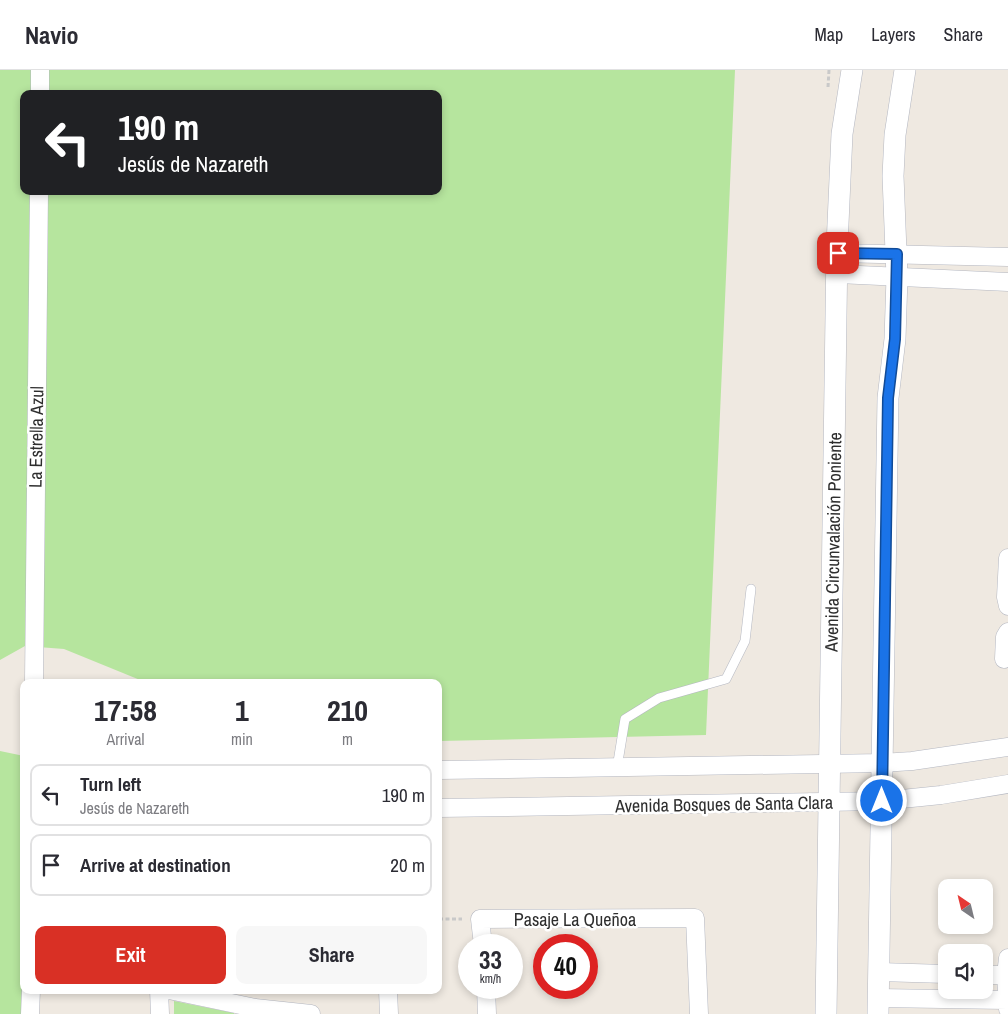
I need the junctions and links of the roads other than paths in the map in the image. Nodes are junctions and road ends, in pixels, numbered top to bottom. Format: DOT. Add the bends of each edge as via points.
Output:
graph roads {
  1 [pos="40,70"];
  2 [pos="852,70"];
  3 [pos="905,70"];
  4 [pos="40,90"];
  5 [pos="39,195"];
  6 [pos="897,254"];
  7 [pos="1008,257"];
  8 [pos="838,264"];
  9 [pos="897,277"];
  10 [pos="1008,282"];
  11 [pos="1008,558"];
  12 [pos="751,589"];
  13 [pos="1008,606"];
  14 [pos="1008,632"];
  15 [pos="1004,659"];
  16 [pos="36,679"];
  17 [pos="1008,747"];
  18 [pos="882,763"];
  19 [pos="829,764"];
  20 [pos="617,768"];
  21 [pos="442,770"];
  22 [pos="1008,784"];
  23 [pos="829,801"];
  24 [pos="882,801"];
  25 [pos="442,808"];
  26 [pos="482,934"];
  27 [pos="1007,967"];
  28 [pos="879,972"];
  29 [pos="993,972"];
  30 [pos="938,974"];
  31 [pos="31,994"];
  32 [pos="159,994"];
  33 [pos="188,994"];
  34 [pos="388,994"];
  35 [pos="486,999"];
  36 [pos="1007,1005"];
  37 [pos="878,1006"];
  38 [pos="30,1014"];
  39 [pos="160,1014"];
  40 [pos="311,1014"];
  41 [pos="389,1014"];
  42 [pos="487,1014"];
  43 [pos="699,1014"];
  44 [pos="826,1014"];
  1 -- 4 [label="street"];
  2 -- 8 [label="street, Avenida Circunvalación Poniente" via="842,134"];
  3 -- 6 [label="street" via="895,135 893,176"];
  5 -- 16 [label="street, La Estrella Azul"];
  6 -- 7 [label="street"];
  6 -- 8 [label="street"];
  6 -- 9 [label="street"];
  8 -- 9 [label="street"];
  8 -- 19 [label="street, Avenida Circunvalación Poniente"];
  9 -- 10 [label="street"];
  9 -- 18 [label="street" via="895,339 888,398"];
  11 -- 13 [label="street"];
  12 -- 20 [label="lane" via="745,642 726,679 659,698 626,719"];
  14 -- 15 [label="street"];
  17 -- 18 [label="street" via="912,762"];
  18 -- 19 [label="street"];
  18 -- 24 [label="street"];
  19 -- 20 [label="street"];
  19 -- 23 [label="street, Avenida Circunvalación Poniente"];
  20 -- 21 [label="street"];
  22 -- 24 [label="street, Avenida Bosques de Santa Clara"];
  23 -- 24 [label="street, Avenida Bosques de Santa Clara"];
  23 -- 25 [label="street, Avenida Bosques de Santa Clara"];
  23 -- 44 [label="street, Avenida Circunvalación Poniente"];
  24 -- 28 [label="street"];
  26 -- 43 [label="street, Pasaje La Queñoa" via="480,919 695,918"];
  27 -- 29 [label="street"];
  27 -- 36 [label="street"];
  28 -- 30 [label="street"];
  28 -- 37 [label="street"];
  31 -- 38 [label="street"];
  32 -- 39 [label="street"];
  33 -- 40 [label="street" via="255,1008"];
  34 -- 41 [label="street"];
  35 -- 42 [label="street"];
  36 -- 37 [label="street"];
}
